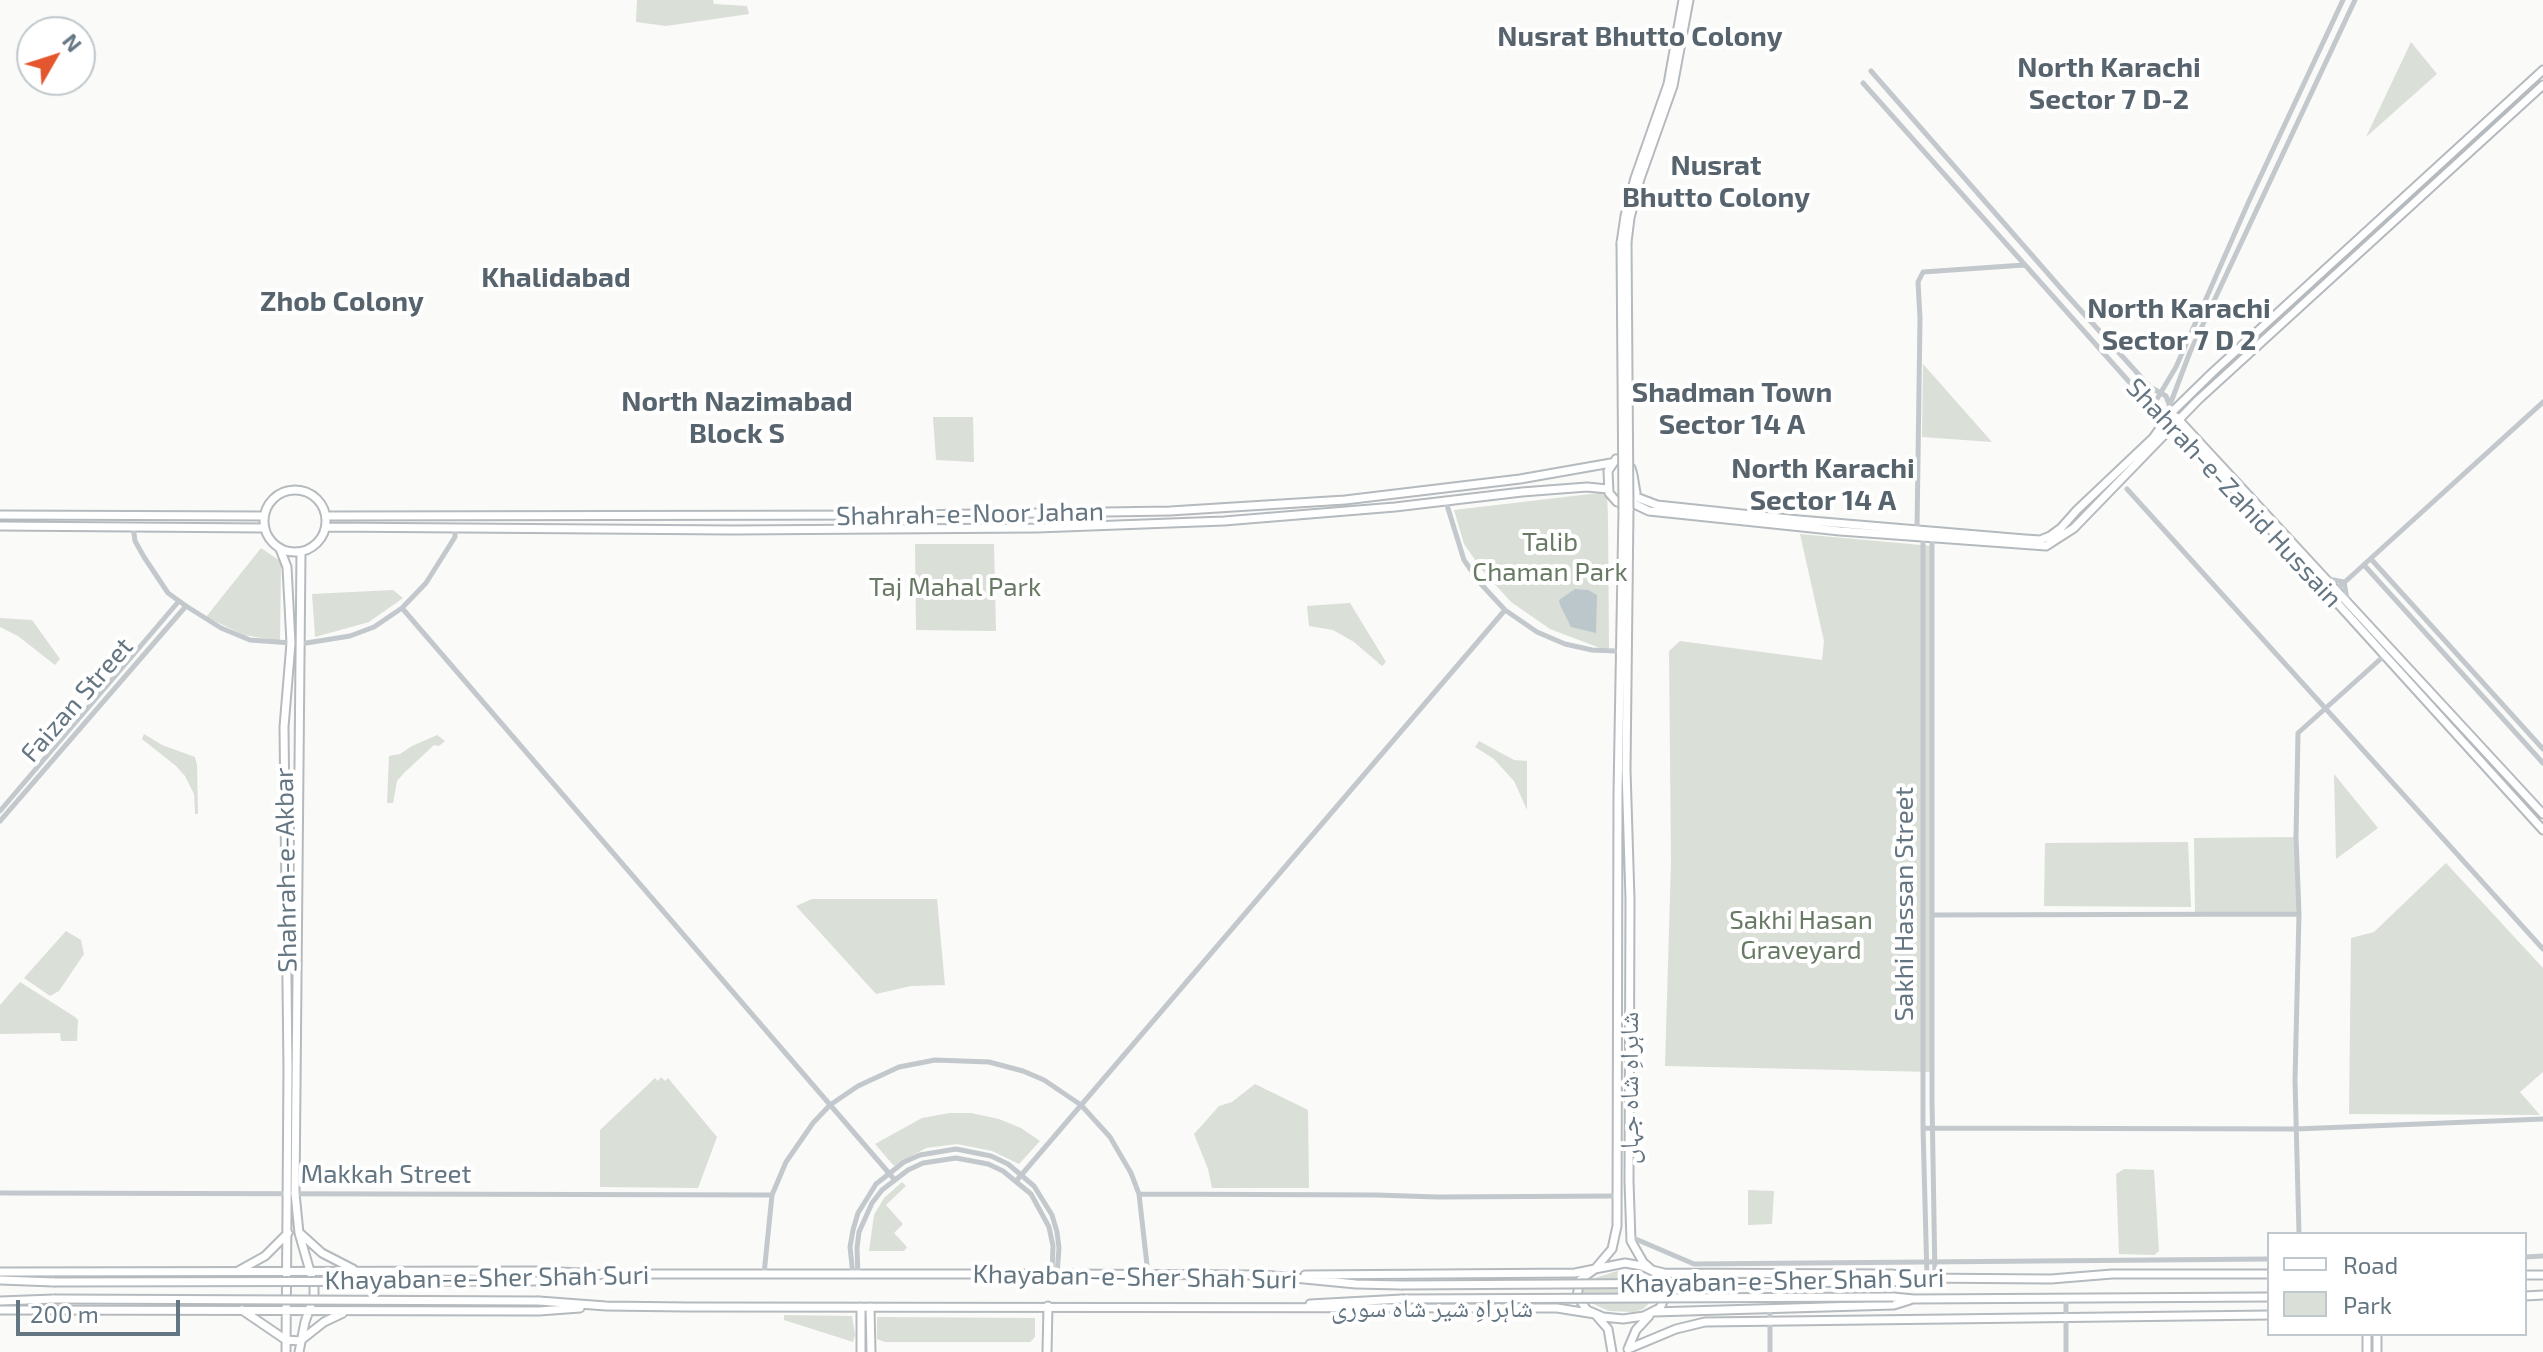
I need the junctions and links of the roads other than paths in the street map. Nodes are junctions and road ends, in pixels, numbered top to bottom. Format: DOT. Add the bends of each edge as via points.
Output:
graph roads {
  1 [pos="1686,0"];
  2 [pos="2343,0"];
  3 [pos="2355,0"];
  4 [pos="2543,70"];
  5 [pos="1871,71"];
  6 [pos="1863,83"];
  7 [pos="2543,85"];
  8 [pos="2025,265"];
  9 [pos="2162,394"];
  10 [pos="2171,402"];
  11 [pos="2543,402"];
  12 [pos="2151,409"];
  13 [pos="2172,412"];
  14 [pos="2180,420"];
  15 [pos="2165,421"];
  16 [pos="2173,427"];
  17 [pos="1611,463"];
  18 [pos="1520,479"];
  19 [pos="1608,489"];
  20 [pos="2127,489"];
  21 [pos="1522,492"];
  22 [pos="1634,500"];
  23 [pos="1446,502"];
  24 [pos="1311,503"];
  25 [pos="1224,507"];
  26 [pos="1067,513"];
  27 [pos="2,515"];
  28 [pos="847,515"];
  29 [pos="1312,515"];
  30 [pos="264,516"];
  31 [pos="326,516"];
  32 [pos="1224,521"];
  33 [pos="132,525"];
  34 [pos="2,526"];
  35 [pos="326,527"];
  36 [pos="1068,527"];
  37 [pos="264,528"];
  38 [pos="455,528"];
  39 [pos="847,529"];
  40 [pos="1925,534"];
  41 [pos="280,549"];
  42 [pos="301,552"];
  43 [pos="2371,559"];
  44 [pos="2364,565"];
  45 [pos="2311,573"];
  46 [pos="2323,577"];
  47 [pos="2344,582"];
  48 [pos="2335,591"];
  49 [pos="179,601"];
  50 [pos="186,606"];
  51 [pos="2349,606"];
  52 [pos="402,608"];
  53 [pos="1505,610"];
  54 [pos="2361,629"];
  55 [pos="295,644"];
  56 [pos="1615,651"];
  57 [pos="2385,655"];
  58 [pos="2326,710"];
  59 [pos="2543,749"];
  60 [pos="2543,763"];
  61 [pos="1622,770"];
  62 [pos="2508,774"];
  63 [pos="2499,782"];
  64 [pos="0,811"];
  65 [pos="2543,814"];
  66 [pos="0,821"];
  67 [pos="2543,830"];
  68 [pos="2299,914"];
  69 [pos="1932,915"];
  70 [pos="2543,949"];
  71 [pos="830,1105"];
  72 [pos="1081,1105"];
  73 [pos="2543,1119"];
  74 [pos="1933,1127"];
  75 [pos="1923,1128"];
  76 [pos="2296,1129"];
  77 [pos="888,1172"];
  78 [pos="1022,1174"];
  79 [pos="894,1179"];
  80 [pos="1017,1180"];
  81 [pos="0,1193"];
  82 [pos="291,1193"];
  83 [pos="1139,1194"];
  84 [pos="772,1195"];
  85 [pos="1617,1196"];
  86 [pos="2299,1232"];
  87 [pos="288,1233"];
  88 [pos="299,1233"];
  89 [pos="1631,1236"];
  90 [pos="2267,1259"];
  91 [pos="154,1261"];
  92 [pos="1926,1263"];
  93 [pos="1935,1263"];
  94 [pos="1147,1265"];
  95 [pos="1595,1269"];
  96 [pos="1652,1270"];
  97 [pos="0,1272"];
  98 [pos="165,1272"];
  99 [pos="236,1272"];
  100 [pos="288,1272"];
  101 [pos="312,1272"];
  102 [pos="363,1272"];
  103 [pos="604,1274"];
  104 [pos="2267,1274"];
  105 [pos="764,1275"];
  106 [pos="1054,1275"];
  107 [pos="1263,1275"];
  108 [pos="856,1276"];
  109 [pos="1912,1278"];
  110 [pos="1931,1278"];
  111 [pos="0,1280"];
  112 [pos="2267,1297"];
  113 [pos="1402,1299"];
  114 [pos="1914,1299"];
  115 [pos="2066,1299"];
  116 [pos="0,1301"];
  117 [pos="606,1306"];
  118 [pos="1048,1306"];
  119 [pos="865,1307"];
  120 [pos="1264,1307"];
  121 [pos="1770,1308"];
  122 [pos="0,1310"];
  123 [pos="242,1310"];
  124 [pos="285,1310"];
  125 [pos="309,1310"];
  126 [pos="348,1310"];
  127 [pos="1653,1312"];
  128 [pos="1595,1314"];
  129 [pos="2267,1315"];
  130 [pos="2066,1316"];
  131 [pos="1770,1321"];
  132 [pos="286,1340"];
  133 [pos="300,1341"];
  134 [pos="1628,1351"];
  135 [pos="286,1352"];
  136 [pos="299,1352"];
  137 [pos="861,1352"];
  138 [pos="871,1352"];
  139 [pos="1047,1352"];
  140 [pos="1612,1352"];
  141 [pos="1770,1352"];
  142 [pos="2066,1352"];
  1 -- 61 [label="main road, bridge" via="1675,78 1628,227"];
  2 -- 9 [label="street"];
  3 -- 10 [label="street"];
  4 -- 13 [label="main road"];
  5 -- 9 [label="street, Shahrah-e-Zahid Hussain" via="1991,211"];
  6 -- 8 [label="street, Shahrah-e-Zahid Hussain"];
  7 -- 14 [label="main road"];
  8 -- 12 [label="street, Shahrah-e-Zahid Hussain"];
  8 -- 40 [label="street" via="1923,272 1918,282"];
  9 -- 10 [label="street, Shahrah-e-Zahid Hussain"];
  9 -- 12 [label="street"];
  10 -- 13 [label="street, Shahrah-e-Zahid Hussain"];
  11 -- 43 [label="street"];
  12 -- 15 [label="street, Shahrah-e-Zahid Hussain"];
  13 -- 14 [label="main road, Shahrah-e-Zahid Hussain"];
  13 -- 15 [label="main road"];
  14 -- 16 [label="main road"];
  14 -- 46 [label="main road, Shahrah-e-Zahid Hussain"];
  15 -- 16 [label="main road, Shahrah-e-Zahid Hussain"];
  15 -- 40 [label="main road" via="2050,536 2040,540"];
  16 -- 40 [label="main road" via="2074,528 2046,546"];
  16 -- 45 [label="main road, Shahrah-e-Zahid Hussain"];
  17 -- 18 [label="main road, Shahrah-e-Noor Jahan"];
  17 -- 19 [label="main road"];
  17 -- 22 [label="main road" via="1621,459 1631,468"];
  18 -- 21 [label="main road"];
  18 -- 24 [label="main road, Shahrah-e-Noor Jahan"];
  19 -- 21 [label="main road, Shahrah-e-Noor Jahan"];
  19 -- 22 [label="main road" via="1617,502"];
  20 -- 58 [label="street"];
  21 -- 23 [label="main road, Shahrah-e-Noor Jahan"];
  22 -- 40 [label="main road" via="1649,511"];
  23 -- 29 [label="main road, Shahrah-e-Noor Jahan"];
  23 -- 53 [label="street" via="1464,560"];
  24 -- 25 [label="main road, Shahrah-e-Noor Jahan"];
  24 -- 29 [label="main road"];
  25 -- 26 [label="main road, Shahrah-e-Noor Jahan"];
  25 -- 32 [label="main road"];
  26 -- 28 [label="main road, Shahrah-e-Noor Jahan"];
  26 -- 36 [label="main road"];
  27 -- 30 [label="main road"];
  27 -- 34 [label="main road"];
  28 -- 31 [label="main road, Shahrah-e-Noor Jahan"];
  28 -- 39 [label="main road"];
  29 -- 32 [label="main road, Shahrah-e-Noor Jahan"];
  30 -- 31 [label="main road" via="277,496 297,490 319,501"];
  30 -- 37 [label="main road"];
  31 -- 35 [label="main road"];
  32 -- 36 [label="main road, Shahrah-e-Noor Jahan"];
  33 -- 34 [label="main road"];
  33 -- 37 [label="main road"];
  33 -- 49 [label="street" via="144,557"];
  35 -- 38 [label="main road, Shahrah-e-Noor Jahan"];
  35 -- 42 [label="main road" via="316,545"];
  36 -- 39 [label="main road, Shahrah-e-Noor Jahan"];
  37 -- 41 [label="main road"];
  38 -- 39 [label="main road, Shahrah-e-Noor Jahan"];
  38 -- 52 [label="street" via="455,537 426,583"];
  40 -- 69 [label="street, Sakhi Hassan Street"];
  40 -- 75 [label="street, Sakhi Hassan Street"];
  41 -- 42 [label="main road"];
  41 -- 55 [label="main road, Shahrah-e-Akbar" via="287,567"];
  42 -- 55 [label="main road, Shahrah-e-Akbar"];
  43 -- 44 [label="street"];
  43 -- 59 [label="street"];
  44 -- 47 [label="street"];
  44 -- 60 [label="street"];
  45 -- 46 [label="street"];
  45 -- 54 [label="main road, Shahrah-e-Zahid Hussain"];
  46 -- 47 [label="street"];
  46 -- 48 [label="main road, Shahrah-e-Zahid Hussain"];
  47 -- 48 [label="street"];
  47 -- 51 [label="street"];
  48 -- 51 [label="main road, Shahrah-e-Zahid Hussain"];
  49 -- 50 [label="street"];
  49 -- 64 [label="street, Faizan Street"];
  50 -- 55 [label="street" via="250,640"];
  50 -- 66 [label="street, Faizan Street"];
  51 -- 54 [label="street"];
  51 -- 62 [label="main road, Shahrah-e-Zahid Hussain"];
  52 -- 55 [label="street" via="350,636"];
  52 -- 71 [label="street"];
  53 -- 56 [label="street" via="1551,638"];
  53 -- 72 [label="street"];
  54 -- 57 [label="main road, Shahrah-e-Zahid Hussain"];
  55 -- 82 [label="main road, Shahrah-e-Akbar"];
  55 -- 82 [label="main road, Shahrah-e-Akbar" via="284,727"];
  57 -- 58 [label="street"];
  57 -- 63 [label="main road, Shahrah-e-Zahid Hussain"];
  58 -- 68 [label="street" via="2298,733"];
  58 -- 70 [label="street"];
  61 -- 85 [label="main road, شاہراہِ شاہ جہاں"];
  61 -- 89 [label="main road, شاہراہِ شاہ جہاں" via="1630,899"];
  62 -- 63 [label="main road"];
  62 -- 65 [label="main road, Shahrah-e-Zahid Hussain"];
  63 -- 67 [label="main road, Shahrah-e-Zahid Hussain"];
  68 -- 69 [label="street"];
  68 -- 76 [label="street"];
  69 -- 74 [label="street, Sakhi Hassan Street"];
  71 -- 72 [label="street" via="899,1067 957,1059 1023,1071"];
  71 -- 77 [label="street"];
  71 -- 84 [label="street" via="799,1141"];
  72 -- 78 [label="street"];
  72 -- 83 [label="street" via="1121,1154"];
  73 -- 76 [label="street"];
  74 -- 75 [label="street"];
  74 -- 76 [label="street"];
  74 -- 93 [label="street, Sakhi Hassan Street"];
  75 -- 92 [label="street, Sakhi Hassan Street"];
  76 -- 86 [label="street"];
  77 -- 78 [label="street" via="920,1155 956,1149 991,1156"];
  77 -- 79 [label="street"];
  77 -- 108 [label="street" via="858,1213 850,1247"];
  78 -- 80 [label="street"];
  78 -- 106 [label="street" via="1052,1215 1059,1248"];
  79 -- 80 [label="street" via="923,1163 956,1158 988,1164"];
  79 -- 108 [label="street" via="864,1217"];
  80 -- 106 [label="street" via="1049,1227"];
  81 -- 82 [label="street, Makkah Street"];
  82 -- 84 [label="street, Makkah Street"];
  82 -- 87 [label="main road"];
  82 -- 88 [label="main road"];
  83 -- 85 [label="street"];
  83 -- 94 [label="street"];
  84 -- 105 [label="street"];
  85 -- 95 [label="main road, شاہراہِ شاہ جہاں" via="1616,1237"];
  87 -- 99 [label="main road" via="265,1256"];
  87 -- 100 [label="main road"];
  88 -- 101 [label="main road"];
  88 -- 102 [label="main road" via="322,1253"];
  89 -- 92 [label="street" via="1694,1264"];
  89 -- 96 [label="main road" via="1636,1252"];
  90 -- 93 [label="street"];
  91 -- 98 [label="main road"];
  92 -- 93 [label="street"];
  92 -- 110 [label="street, Sakhi Hassan Street"];
  93 -- 110 [label="street, Sakhi Hassan Street"];
  95 -- 96 [label="main road" via="1625,1263"];
  95 -- 107 [label="main road"];
  95 -- 128 [label="main road" via="1577,1288 1581,1304"];
  96 -- 109 [label="main road"];
  96 -- 127 [label="main road" via="1661,1275 1667,1293"];
  97 -- 98 [label="main road"];
  98 -- 99 [label="main road"];
  99 -- 100 [label="main road"];
  100 -- 101 [label="main road"];
  100 -- 124 [label="main road"];
  101 -- 102 [label="main road"];
  101 -- 125 [label="main road"];
  102 -- 103 [label="main road"];
  103 -- 105 [label="main road, Khayaban-e-Sher Shah Suri"];
  103 -- 111 [label="main road, Khayaban-e-Sher Shah Suri, bridge" via="538,1281"];
  104 -- 110 [label="main road, Khayaban-e-Sher Shah Suri"];
  105 -- 108 [label="main road, Khayaban-e-Sher Shah Suri"];
  106 -- 107 [label="main road, Khayaban-e-Sher Shah Suri"];
  106 -- 108 [label="main road, Khayaban-e-Sher Shah Suri"];
  107 -- 109 [label="main road, Khayaban-e-Sher Shah Suri, bridge" via="1401,1285"];
  109 -- 110 [label="main road, Khayaban-e-Sher Shah Suri"];
  112 -- 115 [label="main road, Khayaban-e-Sher Shah Suri"];
  113 -- 114 [label="main road, Khayaban-e-Sher Shah Suri, bridge"];
  113 -- 120 [label="main road, شاہراہِ شیر شاہ سوری"];
  114 -- 115 [label="main road, Khayaban-e-Sher Shah Suri"];
  114 -- 121 [label="main road" via="1894,1305"];
  115 -- 130 [label="street"];
  116 -- 117 [label="main road, Khayaban-e-Sher Shah Suri, bridge" via="539,1301"];
  117 -- 119 [label="main road, Khayaban-e-Sher Shah Suri"];
  117 -- 126 [label="main road"];
  118 -- 119 [label="main road, Khayaban-e-Sher Shah Suri"];
  118 -- 120 [label="main road, Khayaban-e-Sher Shah Suri"];
  118 -- 139 [label="main road"];
  119 -- 137 [label="main road"];
  119 -- 138 [label="main road"];
  120 -- 128 [label="main road, شاہراہِ شیر شاہ سوری" via="1557,1308"];
  121 -- 127 [label="main road"];
  121 -- 131 [label="street"];
  122 -- 123 [label="main road"];
  123 -- 124 [label="main road"];
  123 -- 132 [label="main road"];
  124 -- 125 [label="main road"];
  124 -- 132 [label="main road"];
  125 -- 126 [label="main road"];
  125 -- 133 [label="main road"];
  126 -- 133 [label="main road"];
  127 -- 128 [label="main road" via="1623,1319"];
  127 -- 134 [label="main road" via="1636,1330"];
  128 -- 140 [label="main road" via="1608,1329"];
  129 -- 130 [label="main road"];
  130 -- 131 [label="main road"];
  130 -- 142 [label="street"];
  131 -- 134 [label="main road" via="1705,1322"];
  131 -- 141 [label="street"];
  132 -- 133 [label="main road"];
  132 -- 135 [label="main road"];
  133 -- 136 [label="main road"];
}
